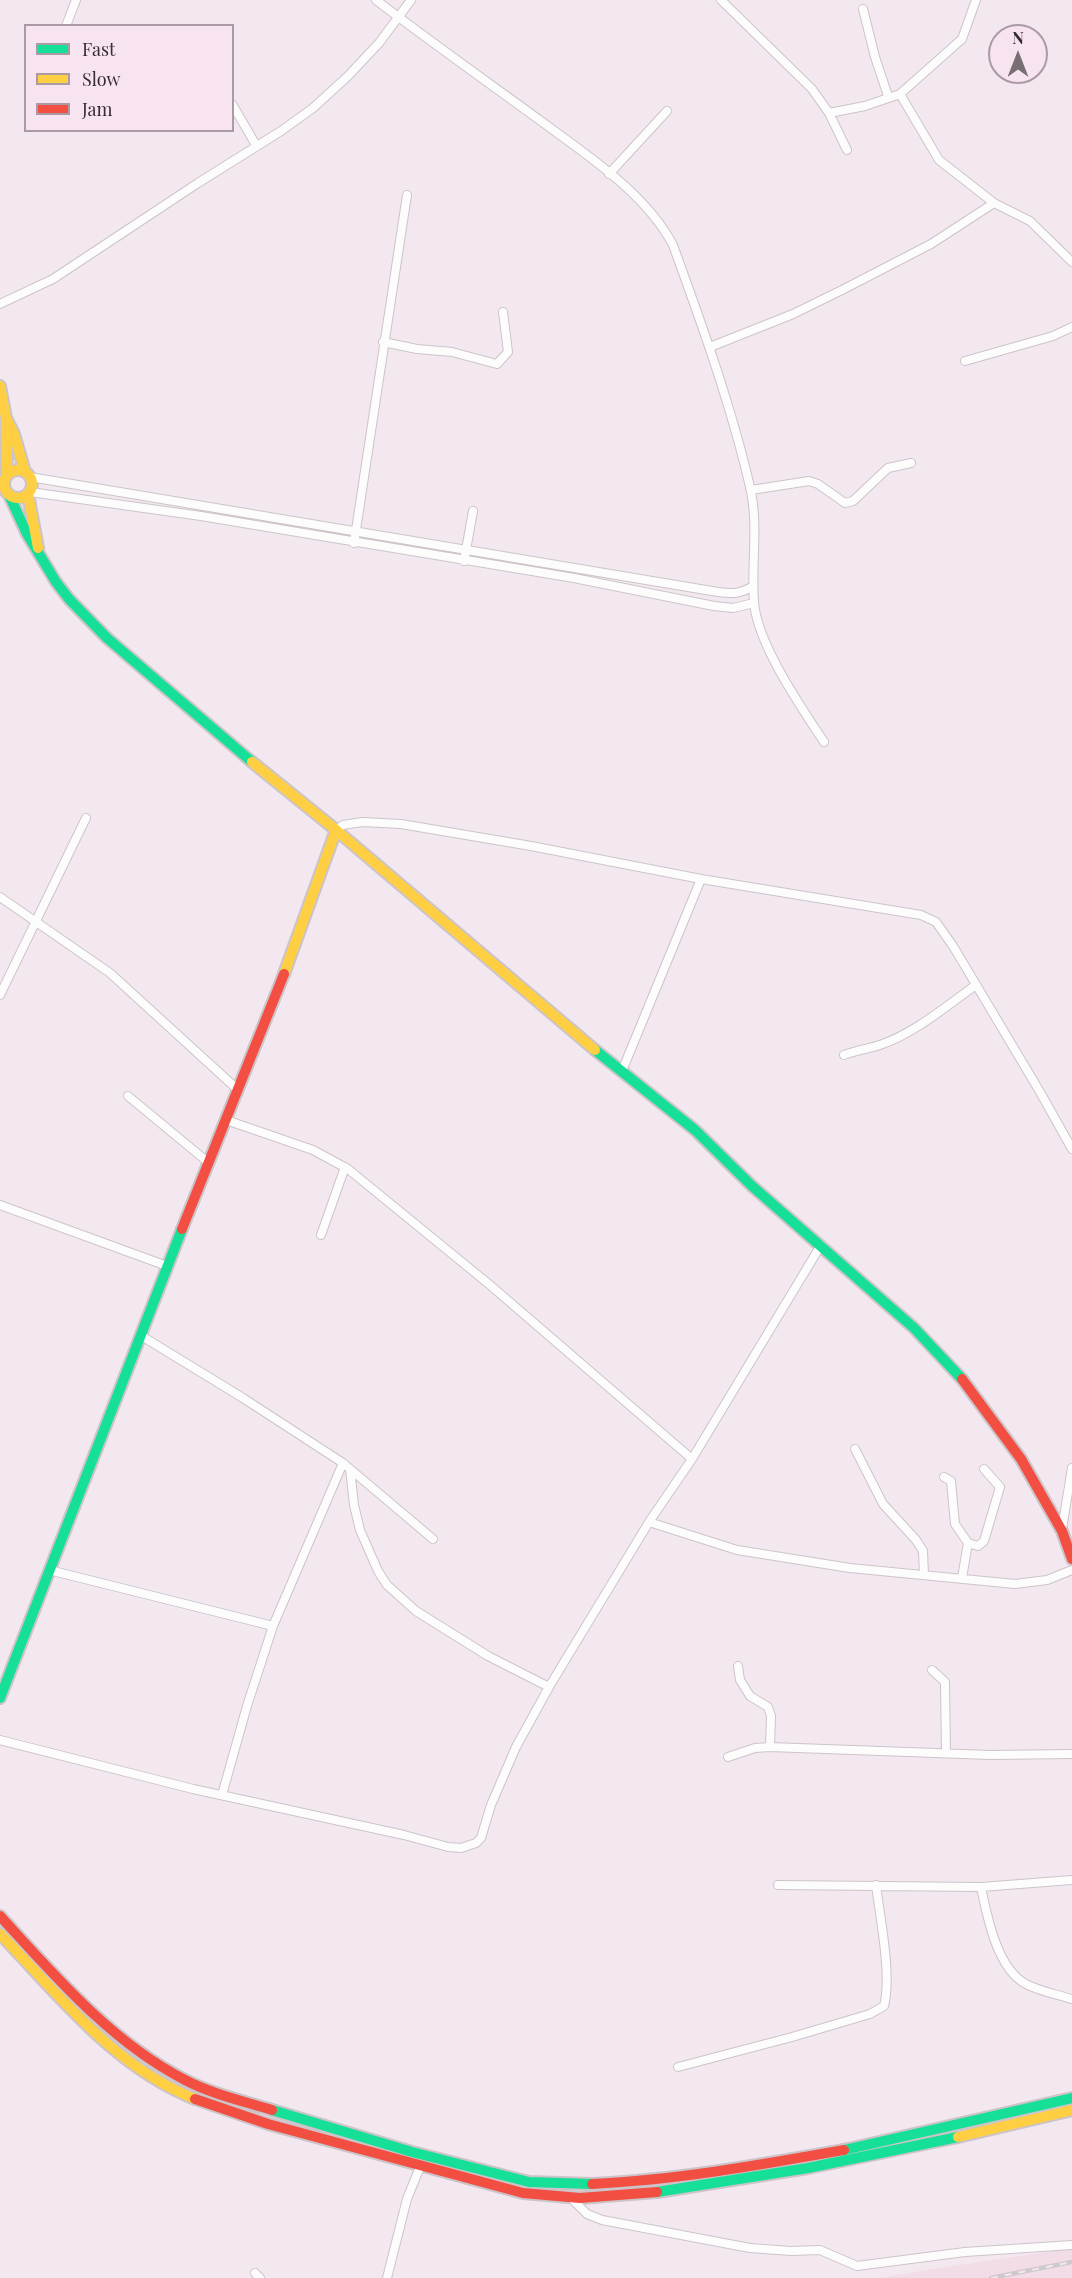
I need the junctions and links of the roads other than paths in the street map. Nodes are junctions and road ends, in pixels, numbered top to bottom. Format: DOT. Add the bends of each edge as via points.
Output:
graph roads {
  1 [pos="76,0"];
  2 [pos="376,0"];
  3 [pos="411,0"];
  4 [pos="721,0"];
  5 [pos="976,0"];
  6 [pos="863,9"];
  7 [pos="397,16"];
  8 [pos="67,24"];
  9 [pos="900,94"];
  10 [pos="888,96"];
  11 [pos="234,107"];
  12 [pos="667,111"];
  13 [pos="829,113"];
  14 [pos="256,145"];
  15 [pos="847,150"];
  16 [pos="609,174"];
  17 [pos="407,195"];
  18 [pos="994,203"];
  19 [pos="1072,262"];
  20 [pos="0,304"];
  21 [pos="503,312"];
  22 [pos="1072,327"];
  23 [pos="383,342"];
  24 [pos="710,347"];
  25 [pos="964,361"];
  26 [pos="0,386"];
  27 [pos="6,418"];
  28 [pos="911,463"];
  29 [pos="28,475"];
  30 [pos="4,477"];
  31 [pos="751,490"];
  32 [pos="5,493"];
  33 [pos="29,493"];
  34 [pos="473,511"];
  35 [pos="356,530"];
  36 [pos="354,543"];
  37 [pos="427,543"];
  38 [pos="466,549"];
  39 [pos="39,555"];
  40 [pos="425,555"];
  41 [pos="464,561"];
  42 [pos="602,572"];
  43 [pos="599,583"];
  44 [pos="753,586"];
  45 [pos="754,603"];
  46 [pos="824,742"];
  47 [pos="86,818"];
  48 [pos="336,830"];
  49 [pos="701,879"];
  50 [pos="0,897"];
  51 [pos="35,921"];
  52 [pos="976,985"];
  53 [pos="0,995"];
  54 [pos="844,1055"];
  55 [pos="622,1071"];
  56 [pos="237,1089"];
  57 [pos="128,1096"];
  58 [pos="226,1120"];
  59 [pos="1072,1149"];
  60 [pos="209,1163"];
  61 [pos="345,1167"];
  62 [pos="0,1205"];
  63 [pos="321,1235"];
  64 [pos="821,1245"];
  65 [pos="167,1266"];
  66 [pos="140,1335"];
  67 [pos="855,1449"];
  68 [pos="692,1460"];
  69 [pos="347,1466"];
  70 [pos="1072,1468"];
  71 [pos="984,1469"];
  72 [pos="944,1477"];
  73 [pos="649,1522"];
  74 [pos="1062,1531"];
  75 [pos="433,1539"];
  76 [pos="968,1543"];
  77 [pos="1072,1559"];
  78 [pos="49,1570"];
  79 [pos="1072,1570"];
  80 [pos="924,1575"];
  81 [pos="962,1578"];
  82 [pos="273,1626"];
  83 [pos="738,1666"];
  84 [pos="932,1670"];
  85 [pos="549,1687"];
  86 [pos="0,1698"];
  87 [pos="0,1740"];
  88 [pos="770,1747"];
  89 [pos="946,1754"];
  90 [pos="1072,1754"];
  91 [pos="728,1757"];
  92 [pos="222,1795"];
  93 [pos="1072,1880"];
  94 [pos="778,1885"];
  95 [pos="876,1885"];
  96 [pos="981,1887"];
  97 [pos="0,1916"];
  98 [pos="0,1934"];
  99 [pos="1071,1999"];
  100 [pos="678,2067"];
  101 [pos="1072,2098"];
  102 [pos="1072,2110"];
  103 [pos="799,2158"];
  104 [pos="420,2167"];
  105 [pos="802,2170"];
  106 [pos="570,2197"];
  107 [pos="1072,2245"];
  108 [pos="387,2278"];
  1 -- 8 [label="street"];
  2 -- 7 [label="street"];
  3 -- 7 [label="street"];
  4 -- 13 [label="street" via="812,89"];
  5 -- 9 [label="street" via="962,39"];
  6 -- 10 [label="street"];
  7 -- 14 [label="street" via="379,42 334,89 281,131"];
  7 -- 16 [label="street"];
  9 -- 10 [label="street"];
  9 -- 18 [label="street" via="939,160"];
  10 -- 13 [label="street" via="866,106"];
  11 -- 14 [label="street"];
  12 -- 16 [label="street"];
  13 -- 15 [label="street"];
  14 -- 20 [label="street" via="53,279"];
  16 -- 24 [label="street" via="651,211 667,233"];
  17 -- 23 [label="street"];
  18 -- 19 [label="street" via="1030,221"];
  18 -- 24 [label="street" via="931,244 842,290 794,314"];
  21 -- 23 [label="street" via="508,352 497,364 452,352"];
  22 -- 25 [label="street"];
  23 -- 35 [label="street"];
  24 -- 31 [label="street"];
  26 -- 27 [label="street"];
  27 -- 29 [label="street"];
  27 -- 30 [label="street"];
  28 -- 31 [label="street" via="888,468 853,501 845,503 809,481"];
  29 -- 30 [label="street" via="14,471"];
  29 -- 33 [label="street" via="32,486"];
  29 -- 35 [label="street"];
  30 -- 32 [label="street"];
  31 -- 44 [label="street" via="756,541"];
  32 -- 33 [label="street" via="20,498"];
  32 -- 39 [label="street"];
  33 -- 36 [label="street" via="190,514"];
  33 -- 39 [label="street"];
  34 -- 38 [label="street"];
  35 -- 36 [label="street"];
  35 -- 37 [label="street"];
  36 -- 40 [label="street"];
  37 -- 38 [label="street"];
  37 -- 40 [label="street"];
  38 -- 41 [label="street"];
  38 -- 42 [label="street"];
  39 -- 48 [label="street" via="69,599 106,638"];
  40 -- 41 [label="street"];
  41 -- 43 [label="street"];
  42 -- 43 [label="street"];
  42 -- 44 [label="street" via="734,594"];
  43 -- 45 [label="street" via="714,606 733,608"];
  44 -- 45 [label="street"];
  45 -- 46 [label="street" via="758,625 794,697"];
  47 -- 51 [label="street"];
  48 -- 49 [label="street" via="362,822 401,824"];
  48 -- 55 [label="street"];
  48 -- 56 [label="street"];
  49 -- 52 [label="street" via="921,915 936,922"];
  49 -- 55 [label="street"];
  50 -- 51 [label="street"];
  51 -- 53 [label="street"];
  51 -- 56 [label="street" via="110,973"];
  52 -- 54 [label="street" via="911,1029 880,1045"];
  52 -- 59 [label="street"];
  55 -- 64 [label="street"];
  56 -- 58 [label="street"];
  57 -- 60 [label="street"];
  58 -- 60 [label="street"];
  58 -- 61 [label="street" via="312,1150"];
  60 -- 65 [label="street"];
  61 -- 63 [label="street"];
  61 -- 68 [label="street" via="490,1285"];
  62 -- 65 [label="street"];
  64 -- 68 [label="street"];
  64 -- 74 [label="street" via="914,1328 965,1382 1022,1459"];
  65 -- 66 [label="street"];
  66 -- 69 [label="street"];
  66 -- 78 [label="street"];
  67 -- 80 [label="street" via="883,1504 923,1551"];
  68 -- 73 [label="street"];
  69 -- 75 [label="street"];
  69 -- 82 [label="street"];
  69 -- 85 [label="street" via="360,1530 387,1584 416,1611 488,1656"];
  70 -- 74 [label="street"];
  71 -- 76 [label="street" via="1000,1487 984,1541 978,1546"];
  72 -- 76 [label="street" via="951,1481 955,1524"];
  73 -- 80 [label="street" via="737,1550"];
  73 -- 85 [label="street"];
  74 -- 77 [label="street"];
  76 -- 81 [label="street"];
  78 -- 82 [label="street"];
  78 -- 86 [label="street"];
  79 -- 81 [label="street" via="1047,1580 1015,1584"];
  80 -- 81 [label="street"];
  82 -- 92 [label="street"];
  83 -- 88 [label="street" via="740,1680 750,1696 768,1707"];
  84 -- 89 [label="street" via="945,1682"];
  85 -- 92 [label="street" via="516,1747 481,1838 469,1846 448,1847"];
  87 -- 92 [label="street"];
  88 -- 89 [label="street"];
  88 -- 91 [label="street"];
  89 -- 90 [label="street"];
  93 -- 96 [label="street"];
  94 -- 95 [label="street"];
  95 -- 96 [label="street"];
  95 -- 100 [label="street" via="887,1996 884,2006 814,2031"];
  96 -- 99 [label="street" via="999,1952 1010,1969 1024,1984"];
  97 -- 103 [label="street" via="56,1977 138,2052 186,2081 235,2099 529,2182 633,2182"];
  98 -- 104 [label="street" via="100,2037 148,2075 219,2108"];
  101 -- 103 [label="street"];
  102 -- 105 [label="street"];
  103 -- 105 [label="street"];
  104 -- 106 [label="street" via="531,2194"];
  104 -- 108 [label="street" via="404,2210"];
  105 -- 106 [label="street" via="670,2190"];
  106 -- 107 [label="street" via="587,2214 602,2220 750,2248 820,2250 857,2266 965,2252"];
}
